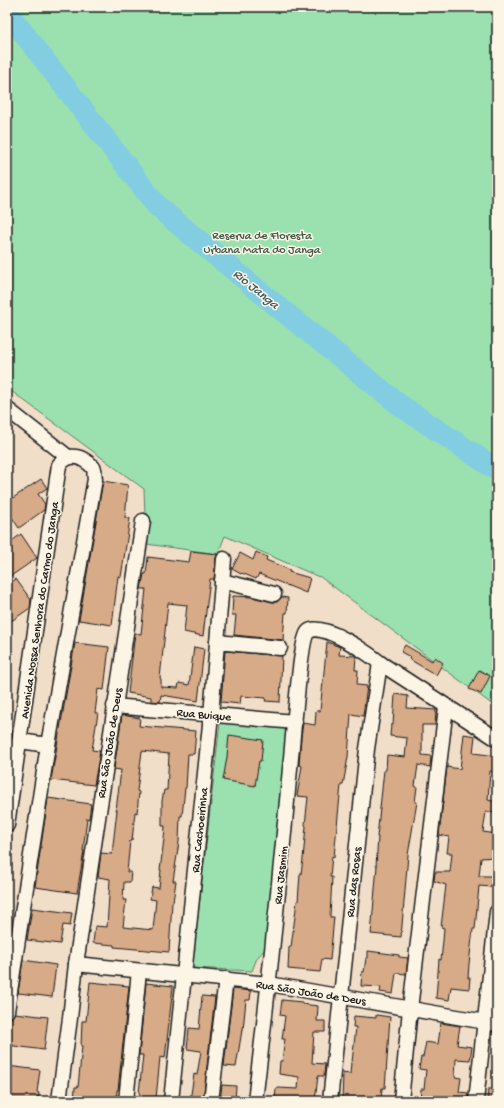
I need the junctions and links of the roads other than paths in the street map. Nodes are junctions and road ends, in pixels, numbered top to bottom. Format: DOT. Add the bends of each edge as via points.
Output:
graph roads {
  1 [pos="7,409"];
  2 [pos="63,461"];
  3 [pos="143,521"];
  4 [pos="224,559"];
  5 [pos="222,581"];
  6 [pos="274,594"];
  7 [pos="217,642"];
  8 [pos="280,648"];
  9 [pos="380,663"];
  10 [pos="114,706"];
  11 [pos="446,707"];
  12 [pos="211,715"];
  13 [pos="295,722"];
  14 [pos="497,739"];
  15 [pos="20,741"];
  16 [pos="48,746"];
  17 [pos="7,825"];
  18 [pos="497,912"];
  19 [pos="76,964"];
  20 [pos="139,971"];
  21 [pos="185,975"];
  22 [pos="226,979"];
  23 [pos="269,984"];
  24 [pos="342,996"];
  25 [pos="410,1009"];
  26 [pos="7,1010"];
  27 [pos="491,1023"];
  28 [pos="59,1101"];
  29 [pos="126,1101"];
  30 [pos="171,1101"];
  31 [pos="211,1101"];
  32 [pos="255,1101"];
  33 [pos="330,1101"];
  34 [pos="401,1101"];
  35 [pos="476,1101"];
  1 -- 2 [label="street"];
  2 -- 15 [label="street, Avenida Nossa Senhora do Carmo do Janga"];
  2 -- 16 [label="street" via="74,456 80,457 94,469 95,479"];
  3 -- 10 [label="street, Rua São João de Deus"];
  4 -- 5 [label="street, Rua Cachoeirinha"];
  5 -- 6 [label="street"];
  5 -- 7 [label="street, Rua Cachoeirinha"];
  7 -- 8 [label="street"];
  7 -- 12 [label="street, Rua Cachoeirinha"];
  9 -- 11 [label="street"];
  9 -- 13 [label="street, Rua Jasmim" via="343,639 322,630 309,631 303,648"];
  9 -- 24 [label="street, Rua das Rosas" via="367,749"];
  10 -- 12 [label="street, Rua Buique"];
  10 -- 19 [label="street, Rua São João de Deus"];
  11 -- 14 [label="street"];
  11 -- 25 [label="street"];
  12 -- 13 [label="street, Rua Buique"];
  12 -- 21 [label="street, Rua Cachoeirinha"];
  13 -- 23 [label="street, Rua Jasmim"];
  15 -- 16 [label="street"];
  15 -- 17 [label="street, Avenida Nossa Senhora do Carmo do Janga"];
  16 -- 26 [label="street"];
  18 -- 27 [label="street"];
  19 -- 20 [label="street, Rua São João de Deus"];
  19 -- 28 [label="street, Rua São João de Deus"];
  20 -- 21 [label="street, Rua São João de Deus"];
  20 -- 29 [label="street"];
  21 -- 22 [label="street, Rua São João de Deus"];
  21 -- 30 [label="street, Rua Cachoeirinha"];
  22 -- 23 [label="street, Rua São João de Deus"];
  22 -- 31 [label="street"];
  23 -- 24 [label="street, Rua São João de Deus"];
  23 -- 32 [label="street, Rua Jasmim"];
  24 -- 25 [label="street, Rua São João de Deus"];
  24 -- 33 [label="street, Rua das Rosas"];
  25 -- 27 [label="street, Rua São João de Deus"];
  25 -- 34 [label="street"];
  27 -- 35 [label="street"];
}
